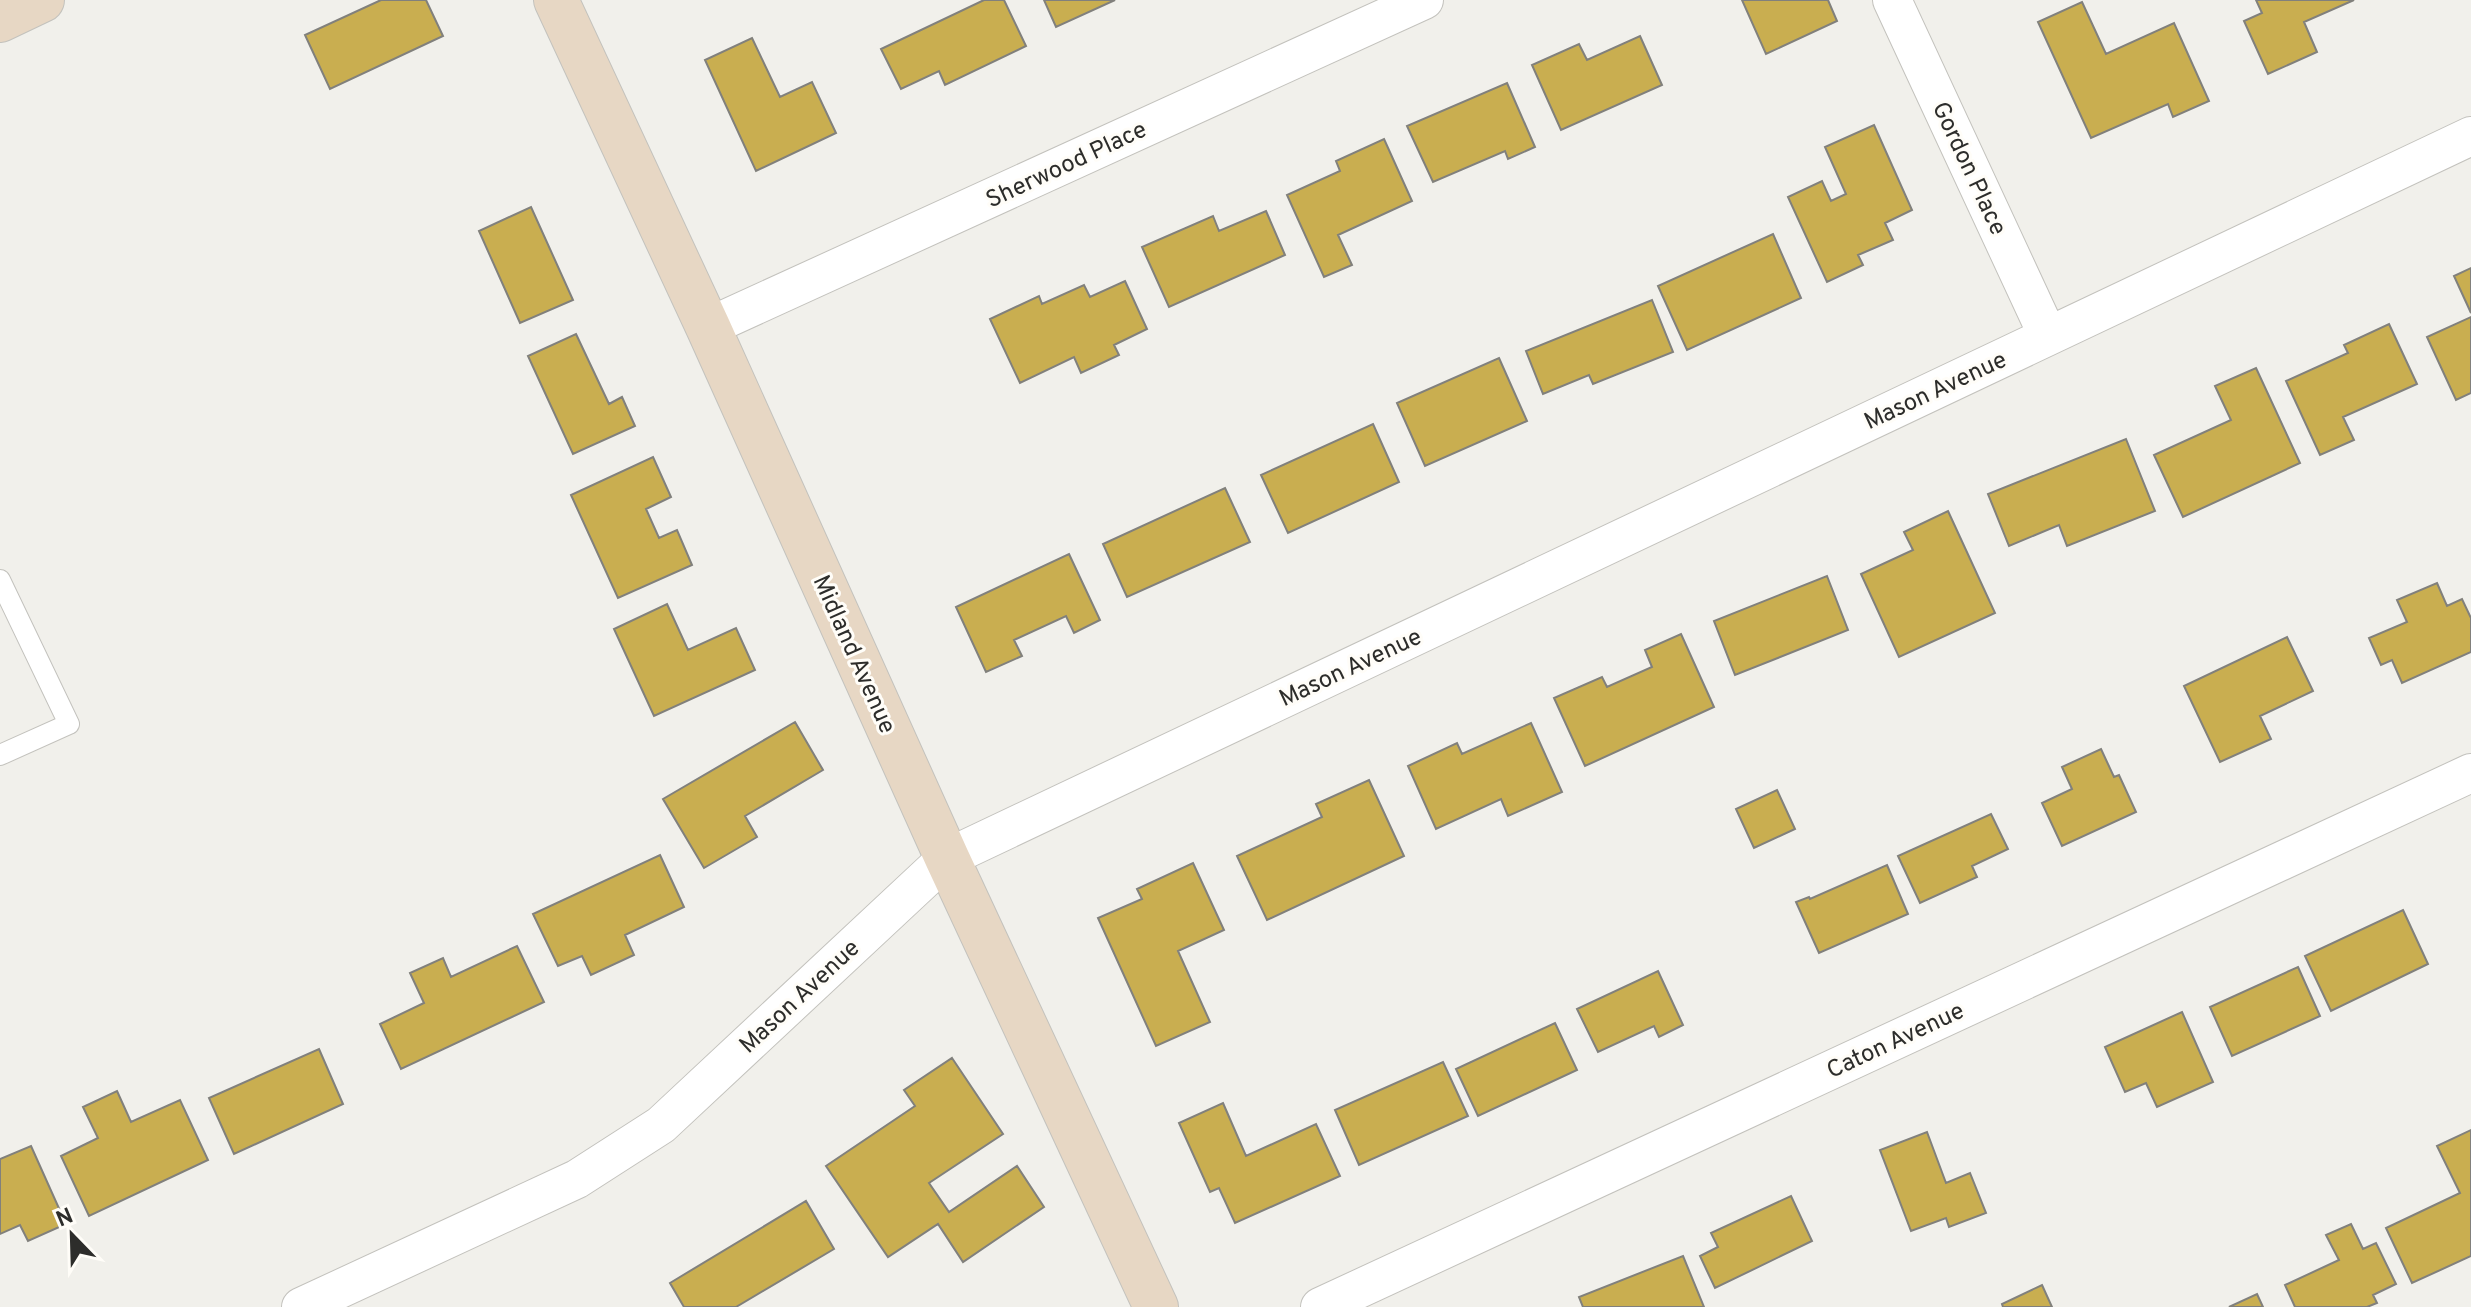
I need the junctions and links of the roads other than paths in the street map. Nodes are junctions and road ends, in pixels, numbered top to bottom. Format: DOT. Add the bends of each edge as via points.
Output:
graph roads {
  1 [pos="42,0"];
  2 [pos="556,0"];
  3 [pos="1424,0"];
  4 [pos="1892,0"];
  5 [pos="0,20"];
  6 [pos="2471,136"];
  7 [pos="708,327"];
  8 [pos="2048,336"];
  9 [pos="0,580"];
  10 [pos="0,755"];
  11 [pos="2471,773"];
  12 [pos="947,858"];
  13 [pos="301,1307"];
  14 [pos="1156,1307"];
  15 [pos="1320,1307"];
  1 -- 5 [label="main road"];
  2 -- 7 [label="main road, Midland Avenue"];
  3 -- 7 [label="street, Sherwood Place"];
  4 -- 8 [label="street, Gordon Place"];
  6 -- 8 [label="street, Mason Avenue"];
  7 -- 12 [label="main road, Midland Avenue"];
  8 -- 12 [label="street, Mason Avenue"];
  9 -- 10 [label="lane" via="69,724"];
  11 -- 15 [label="street, Caton Avenue"];
  12 -- 13 [label="street, Mason Avenue" via="661,1125 577,1179"];
  12 -- 14 [label="main road, Midland Avenue"];
}
